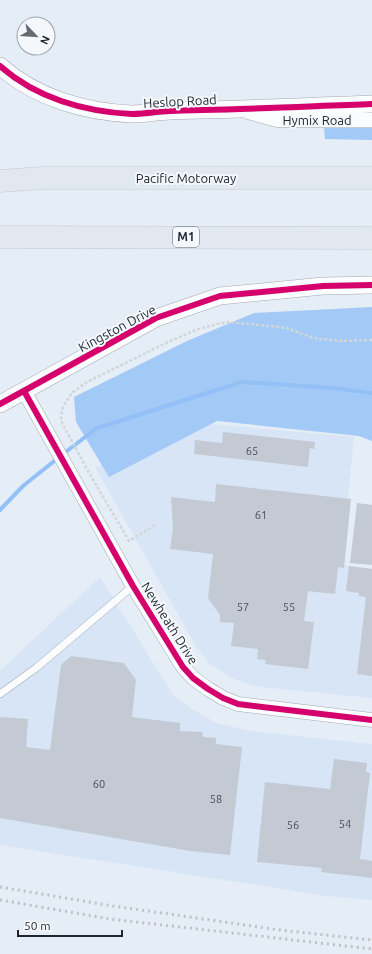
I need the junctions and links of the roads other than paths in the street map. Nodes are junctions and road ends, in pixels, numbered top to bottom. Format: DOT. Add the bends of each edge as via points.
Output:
graph roads {
  1 [pos="0,66"];
  2 [pos="372,104"];
  3 [pos="240,110"];
  4 [pos="372,120"];
  5 [pos="0,167"];
  6 [pos="42,178"];
  7 [pos="372,178"];
  8 [pos="0,181"];
  9 [pos="0,237"];
  10 [pos="372,238"];
  11 [pos="372,285"];
  12 [pos="24,391"];
  13 [pos="0,404"];
  14 [pos="133,586"];
  15 [pos="0,694"];
  16 [pos="372,720"];
  1 -- 3 [label="street, Heslop Road" via="50,97 100,111 133,114 182,110"];
  2 -- 3 [label="street, Heslop Road"];
  3 -- 4 [label="street, Hymix Road" via="277,120"];
  5 -- 6 [label="highway"];
  6 -- 7 [label="highway, Pacific Motorway"];
  6 -- 8 [label="highway, Pacific Motorway"];
  9 -- 10 [label="highway, M1"];
  11 -- 12 [label="street, Kingston Drive" via="323,286 220,296 156,318"];
  12 -- 13 [label="street, Kingston Drive"];
  12 -- 14 [label="street, Newheath Drive"];
  14 -- 15 [label="lane" via="36,668"];
  14 -- 16 [label="street, Newheath Drive" via="182,667 193,678 223,698 238,704"];
}
